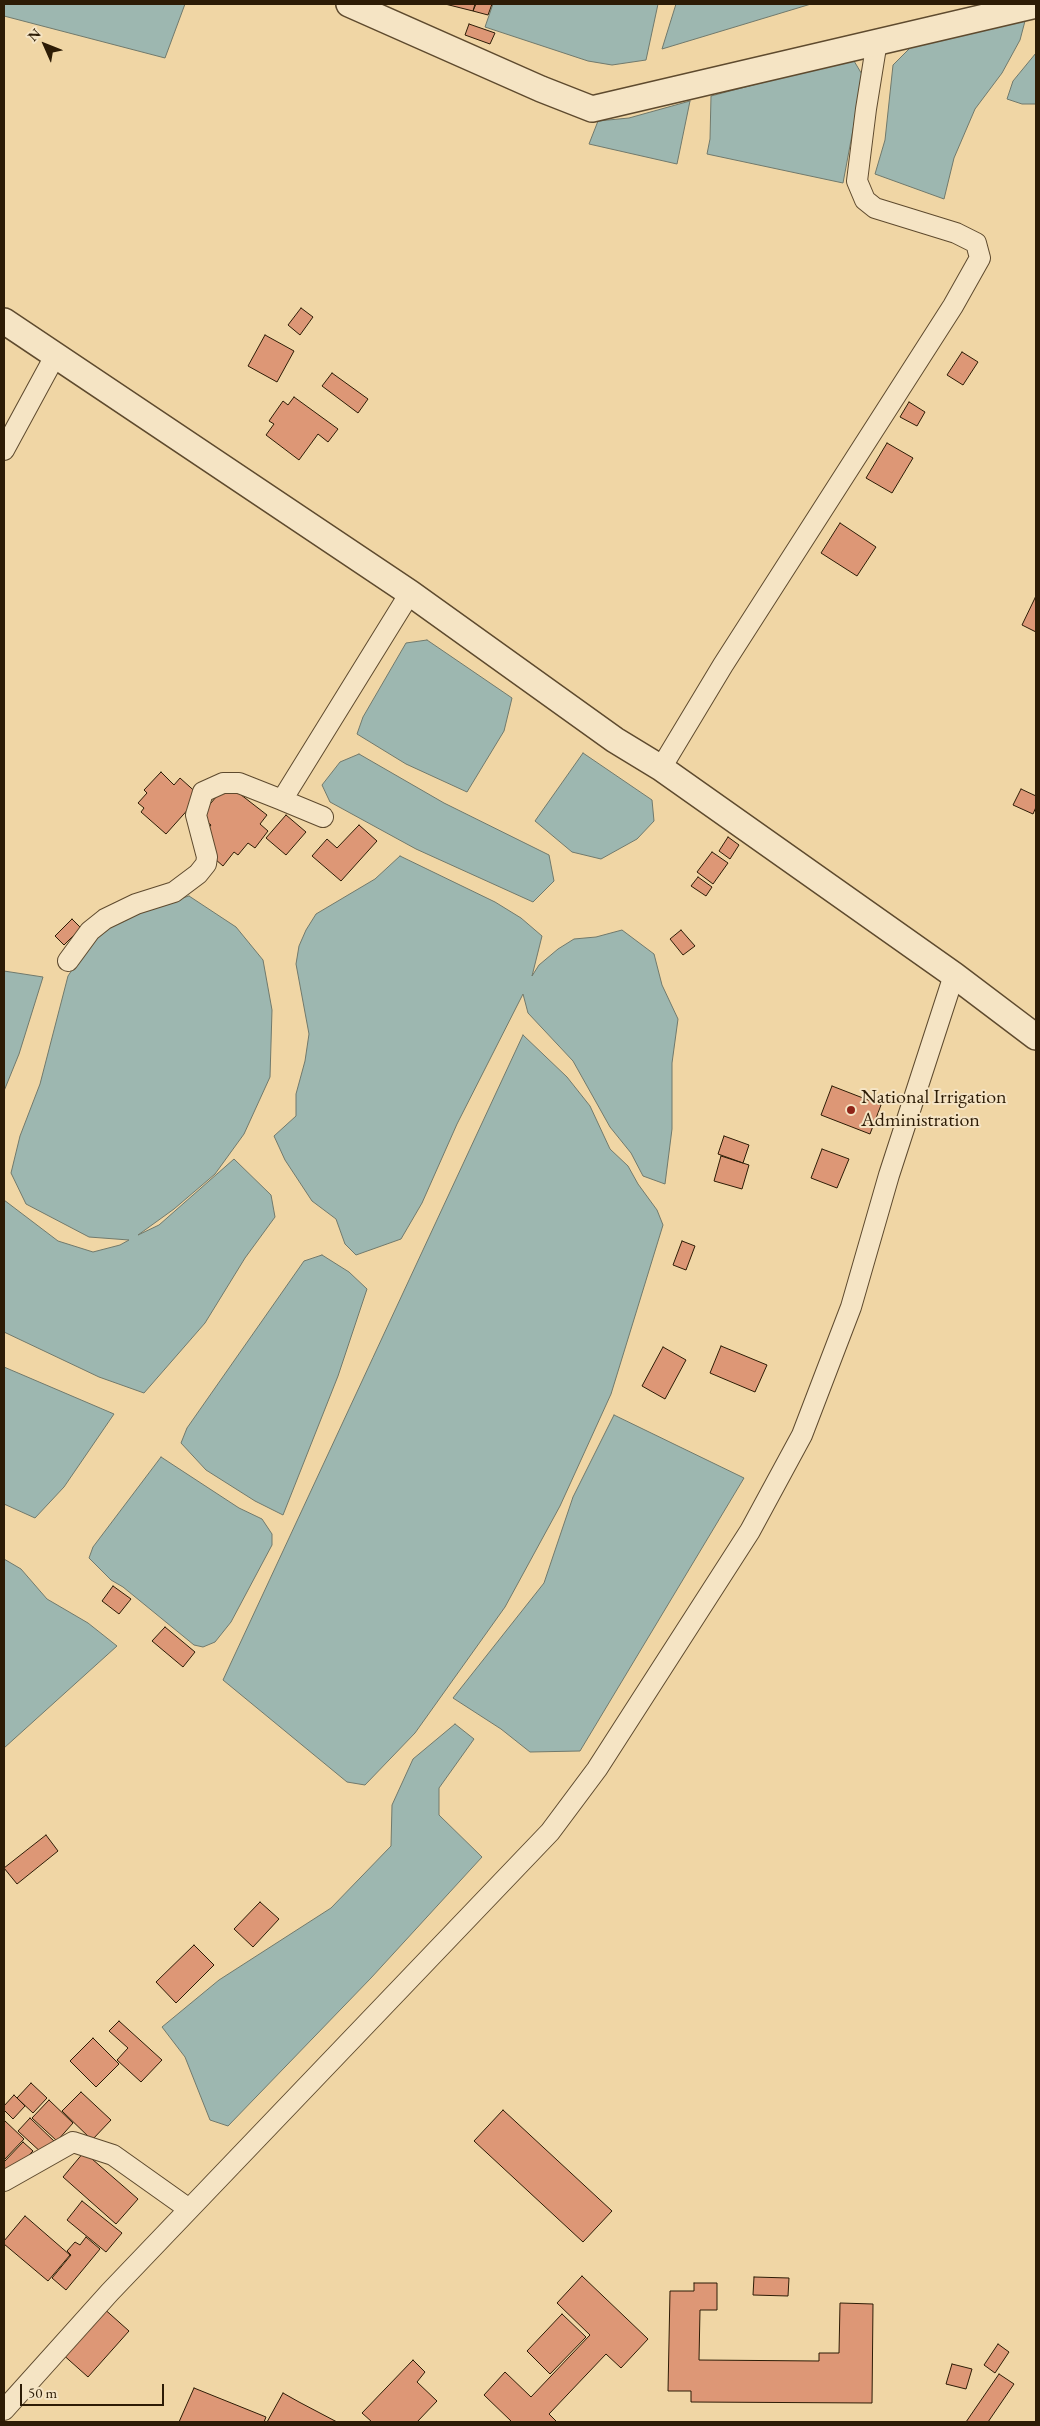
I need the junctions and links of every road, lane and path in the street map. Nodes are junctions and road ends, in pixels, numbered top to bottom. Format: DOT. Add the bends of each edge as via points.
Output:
graph roads {
  1 [pos="349,4"];
  2 [pos="1036,5"];
  3 [pos="877,41"];
  4 [pos="4,321"];
  5 [pos="55,356"];
  6 [pos="4,450"];
  7 [pos="410,593"];
  8 [pos="661,768"];
  9 [pos="282,800"];
  10 [pos="323,817"];
  11 [pos="68,961"];
  12 [pos="954,976"];
  13 [pos="1036,1037"];
  14 [pos="4,2181"];
  15 [pos="189,2209"];
  16 [pos="4,2410"];
  1 -- 3 [label="street" via="592,109"];
  2 -- 3 [label="street"];
  3 -- 8 [label="street" via="857,181 865,200 875,208 956,233 976,243 980,258 953,306 723,664"];
  4 -- 5 [label="street"];
  5 -- 6 [label="street"];
  5 -- 7 [label="street"];
  7 -- 8 [label="street" via="616,740"];
  7 -- 9 [label="street"];
  8 -- 12 [label="street"];
  9 -- 10 [label="street"];
  9 -- 11 [label="street" via="239,783 223,783 203,792 196,815 207,858 198,874 174,892 136,904 105,919 90,931"];
  12 -- 13 [label="street"];
  12 -- 15 [label="street" via="889,1175 851,1307 802,1435 750,1531 597,1770 550,1832"];
  14 -- 15 [label="street" via="73,2142 113,2155"];
  15 -- 16 [label="street"];
}
